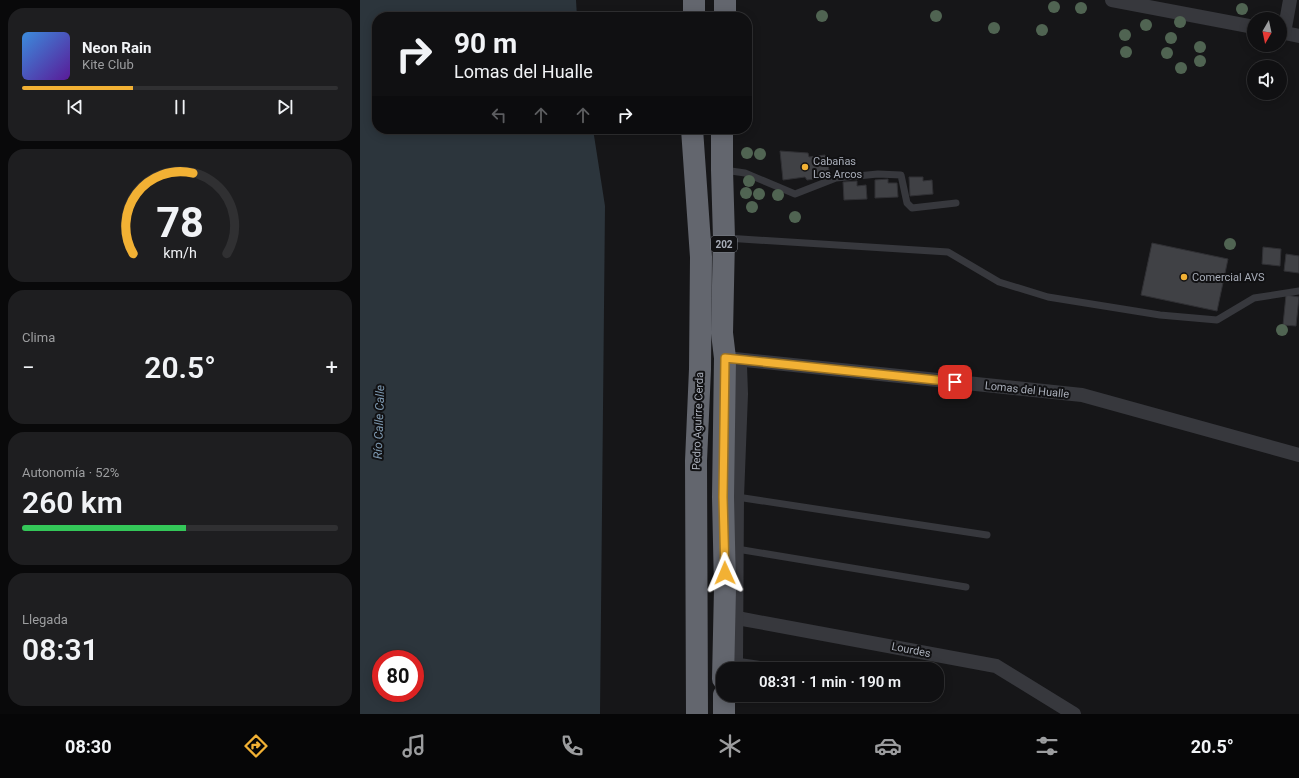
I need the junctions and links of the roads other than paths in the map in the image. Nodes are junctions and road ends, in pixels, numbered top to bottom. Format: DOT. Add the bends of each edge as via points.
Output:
graph roads {
  1 [pos="694,0"];
  2 [pos="725,0"];
  3 [pos="1112,0"];
  4 [pos="1290,0"];
  5 [pos="694,12"];
  6 [pos="725,12"];
  7 [pos="1287,12"];
  8 [pos="1247,26"];
  9 [pos="1287,33"];
  10 [pos="1299,36"];
  11 [pos="692,134"];
  12 [pos="722,134"];
  13 [pos="722,170"];
  14 [pos="956,203"];
  15 [pos="724,238"];
  16 [pos="1299,291"];
  17 [pos="700,361"];
  18 [pos="732,362"];
  19 [pos="1299,455"];
  20 [pos="737,497"];
  21 [pos="987,535"];
  22 [pos="737,549"];
  23 [pos="966,587"];
  24 [pos="737,618"];
  25 [pos="727,662"];
  26 [pos="728,662"];
  27 [pos="724,702"];
  28 [pos="697,714"];
  29 [pos="724,714"];
  30 [pos="1074,714"];
  1 -- 5 [label="highway"];
  2 -- 6 [label="highway"];
  3 -- 8 [label="street"];
  4 -- 7 [label="street"];
  9 -- 10 [label="street"];
  11 -- 17 [label="highway, Pedro Aguirre Cerda / 202" via="701,257"];
  12 -- 13 [label="highway, 202"];
  13 -- 14 [label="lane" via="745,173 795,194 836,178 878,174 901,175 907,204 912,208"];
  13 -- 15 [label="highway, 202"];
  15 -- 16 [label="lane" via="948,252 1000,282 1048,297 1217,320 1254,298"];
  15 -- 18 [label="highway, 202" via="722,333"];
  17 -- 18 [label="highway"];
  17 -- 28 [label="highway, Pedro Aguirre Cerda / 202" via="696,461"];
  18 -- 19 [label="street, Lomas del Hualle" via="1082,395"];
  18 -- 20 [label="street" via="740,401"];
  18 -- 25 [label="highway, 202" via="723,497"];
  20 -- 21 [label="lane"];
  20 -- 22 [label="street"];
  22 -- 23 [label="lane"];
  22 -- 24 [label="street"];
  24 -- 26 [label="street"];
  24 -- 30 [label="street, Lourdes" via="996,666"];
  27 -- 29 [label="highway"];
}
